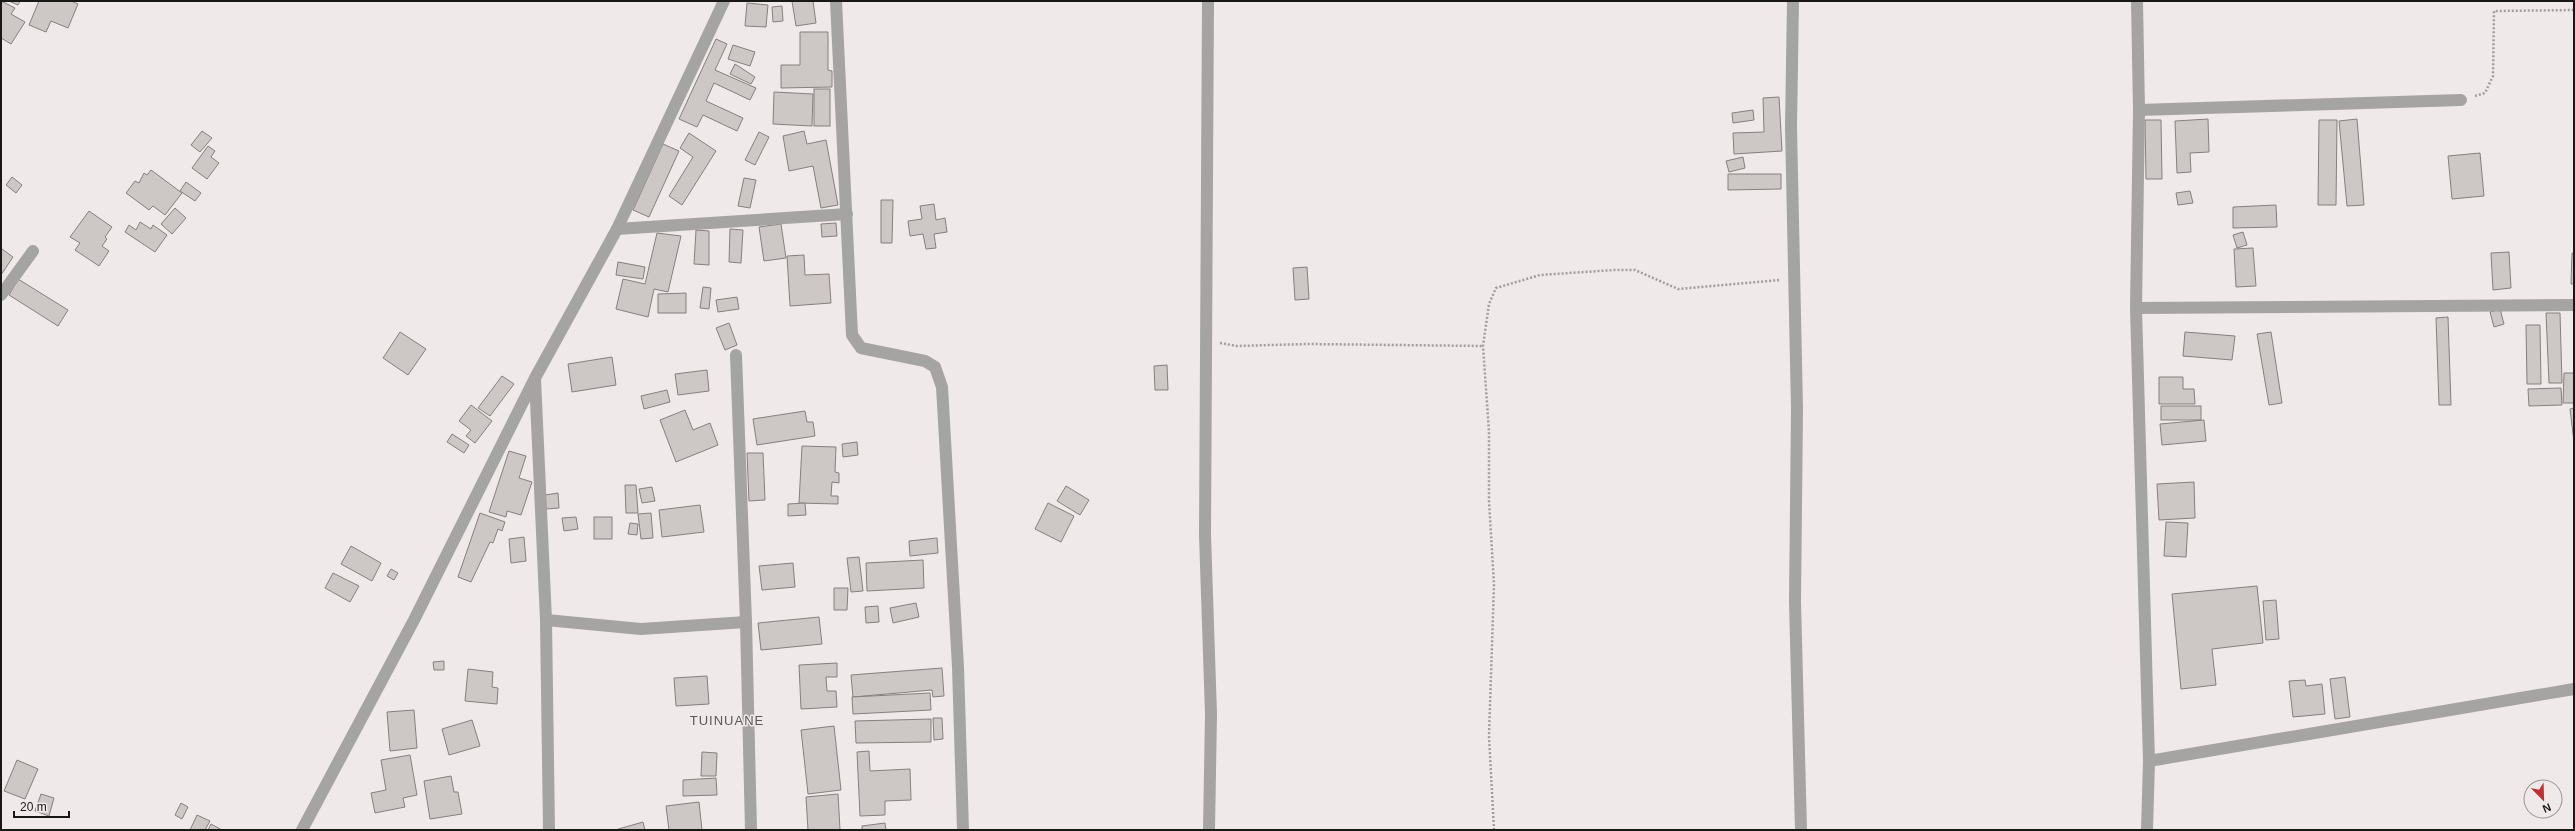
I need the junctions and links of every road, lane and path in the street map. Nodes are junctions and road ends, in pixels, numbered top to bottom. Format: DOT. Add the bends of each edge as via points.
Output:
graph roads {
  1 [pos="724,1"];
  2 [pos="836,1"];
  3 [pos="1208,1"];
  4 [pos="1793,1"];
  5 [pos="2136,1"];
  6 [pos="2574,10"];
  7 [pos="2461,100"];
  8 [pos="2139,110"];
  9 [pos="847,214"];
  10 [pos="617,230"];
  11 [pos="33,251"];
  12 [pos="1795,279"];
  13 [pos="1,295"];
  14 [pos="2574,305"];
  15 [pos="2136,308"];
  16 [pos="1206,341"];
  17 [pos="1483,346"];
  18 [pos="736,354"];
  19 [pos="535,378"];
  20 [pos="546,620"];
  21 [pos="746,622"];
  22 [pos="2574,689"];
  23 [pos="2149,761"];
  24 [pos="302,830"];
  25 [pos="548,830"];
  26 [pos="751,830"];
  27 [pos="963,830"];
  28 [pos="1209,830"];
  29 [pos="1494,830"];
  30 [pos="1801,830"];
  31 [pos="2147,830"];
  1 -- 10 [label="street"];
  2 -- 9 [label="street"];
  3 -- 16 [label="street"];
  4 -- 12 [label="street" via="1791,127"];
  5 -- 8 [label="street"];
  6 -- 7 [label="path" via="2494,11 2493,76 2485,93"];
  7 -- 8 [label="street"];
  8 -- 15 [label="street"];
  9 -- 10 [label="street"];
  9 -- 27 [label="street" via="852,335 860,348 925,361 935,368 942,386 958,667"];
  10 -- 19 [label="street"];
  11 -- 13 [label="street"];
  12 -- 17 [label="path" via="1678,289 1635,270 1540,275 1496,288 1489,304"];
  12 -- 30 [label="street" via="1795,602"];
  14 -- 15 [label="street"];
  15 -- 23 [label="street"];
  16 -- 17 [label="path" via="1237,346"];
  16 -- 28 [label="street" via="1205,535 1211,714"];
  17 -- 29 [label="path" via="1490,432 1488,501 1494,584 1494,646 1489,736"];
  18 -- 21 [label="street"];
  19 -- 20 [label="street"];
  19 -- 24 [label="street" via="414,620"];
  20 -- 21 [label="street" via="641,629"];
  20 -- 25 [label="street"];
  21 -- 26 [label="street"];
  22 -- 23 [label="street"];
  23 -- 31 [label="street"];
}
